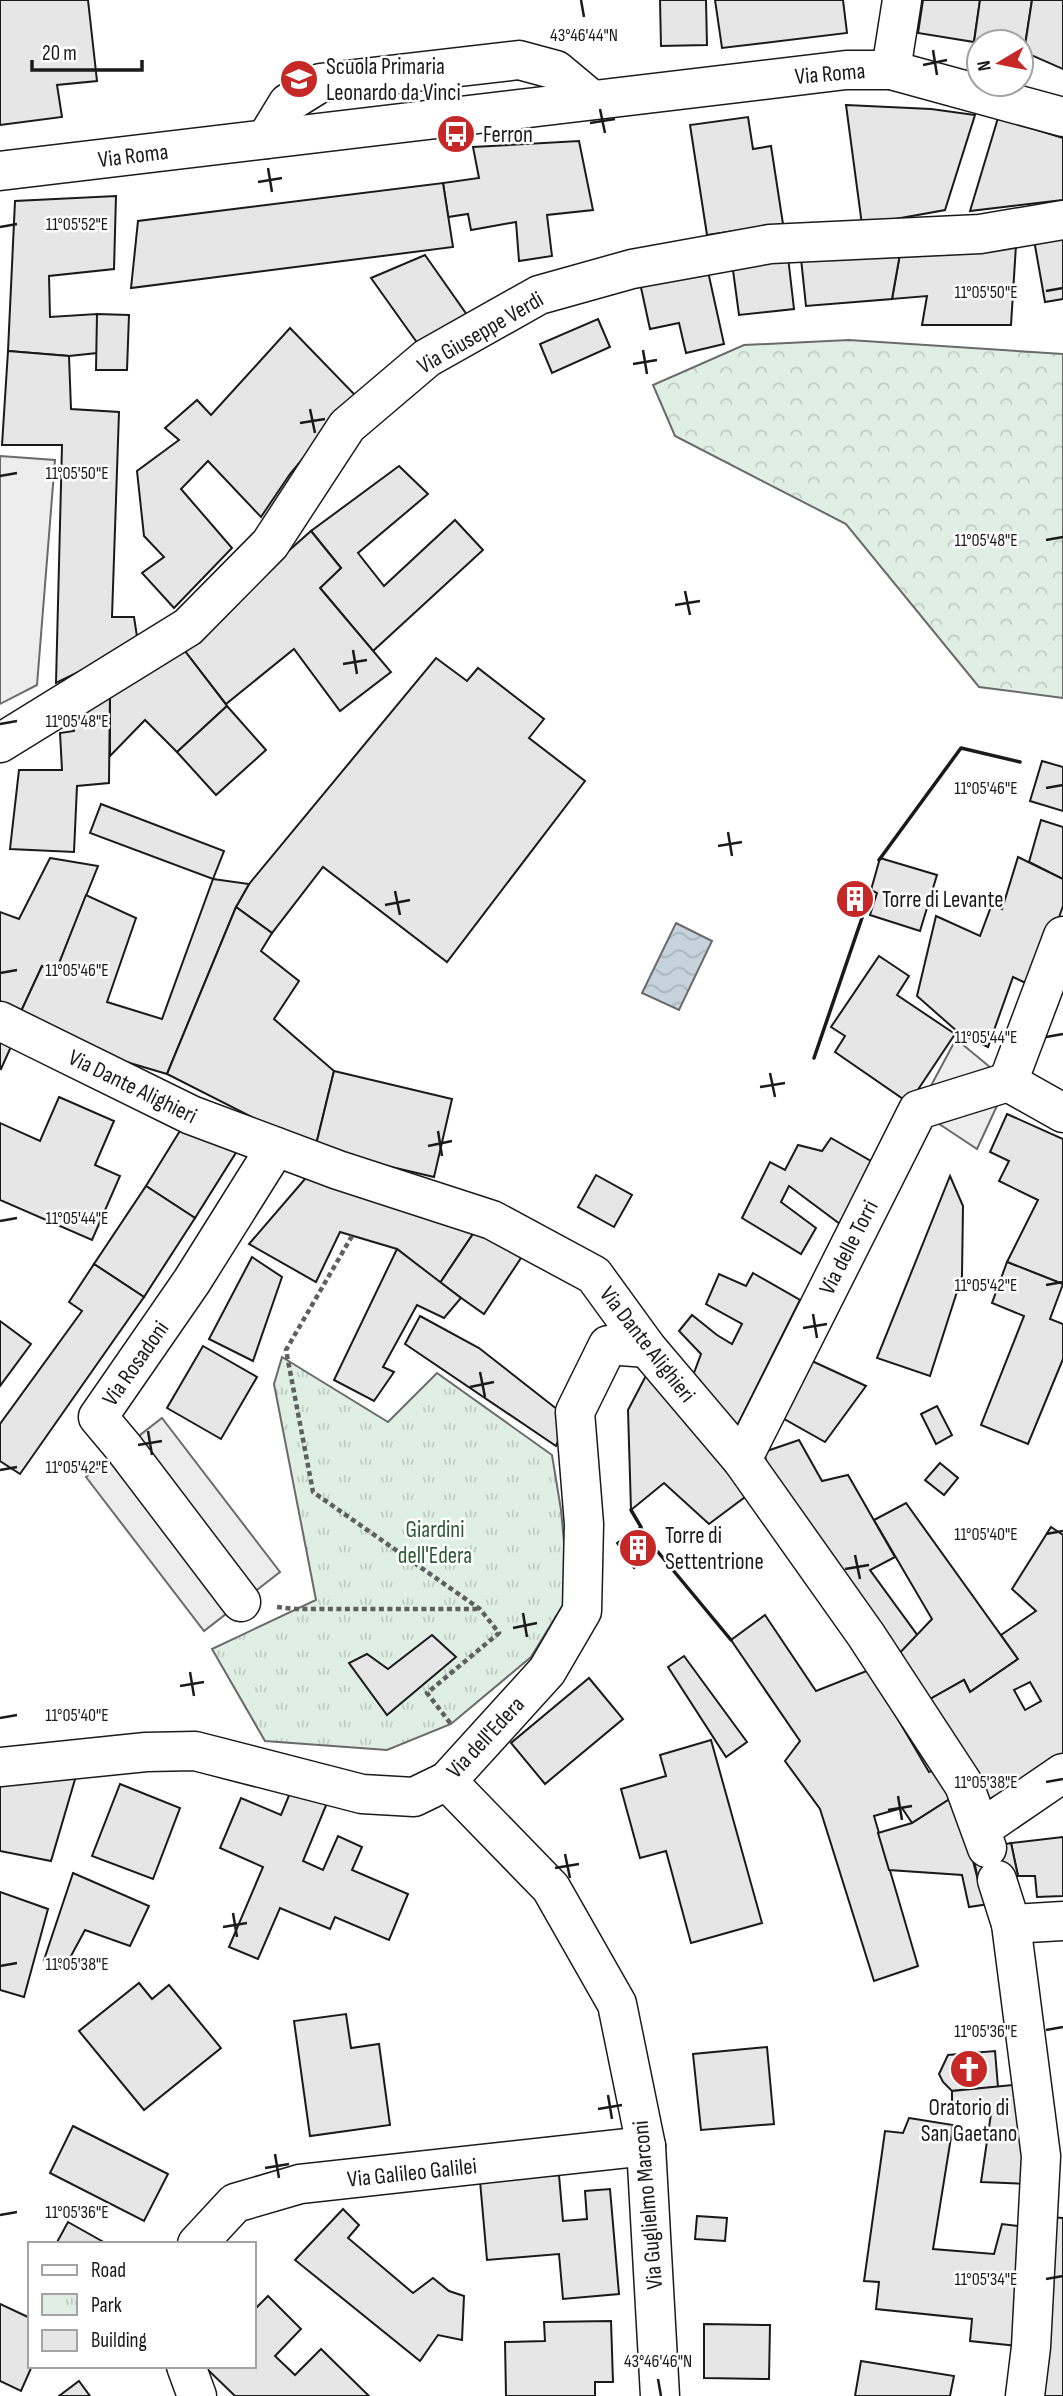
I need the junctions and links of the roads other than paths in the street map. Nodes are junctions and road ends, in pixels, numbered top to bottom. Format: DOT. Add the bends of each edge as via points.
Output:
graph roads {
  1 [pos="902,0"];
  2 [pos="891,70"];
  3 [pos="592,100"];
  4 [pos="1063,117"];
  5 [pos="266,139"];
  6 [pos="0,172"];
  7 [pos="1063,220"];
  8 [pos="0,743"];
  9 [pos="1063,936"];
  10 [pos="0,1021"];
  11 [pos="1008,1082"];
  12 [pos="1063,1113"];
  13 [pos="276,1147"];
  14 [pos="646,1348"];
  15 [pos="742,1460"];
  16 [pos="241,1602"];
  17 [pos="0,1767"];
  18 [pos="1063,1773"];
  19 [pos="447,1781"];
  20 [pos="988,1853"];
  21 [pos="1063,1921"];
  22 [pos="1011,1924"];
  23 [pos="646,2146"];
  24 [pos="1052,2160"];
  25 [pos="199,2242"];
  26 [pos="187,2368"];
  27 [pos="197,2396"];
  28 [pos="660,2396"];
  29 [pos="1025,2396"];
  1 -- 2 [label="street"];
  2 -- 3 [label="street, Via Roma" via="846,70"];
  2 -- 4 [label="street, Via Roma"];
  3 -- 5 [label="street, Via Roma"];
  3 -- 5 [label="street" via="556,70 519,60 320,83 288,103"];
  5 -- 6 [label="street, Via Roma"];
  7 -- 8 [label="street, Via Giuseppe Verdi" via="980,234 770,244 632,269 539,296 427,358 347,426 270,544 188,627"];
  9 -- 11 [label="street"];
  10 -- 13 [label="street, Via Dante Alighieri" via="191,1115"];
  11 -- 12 [label="street"];
  11 -- 15 [label="street, Via delle Torri" via="918,1110"];
  13 -- 14 [label="street, Via Dante Alighieri" via="492,1220 571,1262 594,1275"];
  13 -- 16 [label="street, Via Rosadoni" via="192,1281 98,1417"];
  14 -- 15 [label="street, Via Dante Alighieri"];
  14 -- 19 [label="street, Via dell'Edera" via="608,1345 575,1412 584,1524 582,1611 547,1671"];
  15 -- 20 [label="street, Via Dante Alighieri" via="866,1635 964,1785"];
  17 -- 19 [label="street, Via dell'Edera" via="195,1751 362,1794 414,1797"];
  18 -- 20 [label="street"];
  19 -- 23 [label="street, Via Guglielmo Marconi" via="551,1888 617,2004"];
  20 -- 22 [label="street, Via Dante Alighieri"];
  21 -- 22 [label="street"];
  22 -- 24 [label="street, Via Dante Alighieri"];
  23 -- 25 [label="street, Via Galileo Galilei" via="300,2184 235,2203"];
  23 -- 28 [label="street, Via Guglielmo Marconi"];
  24 -- 29 [label="street, Via Dante Alighieri"];
  26 -- 27 [label="street"];
}
